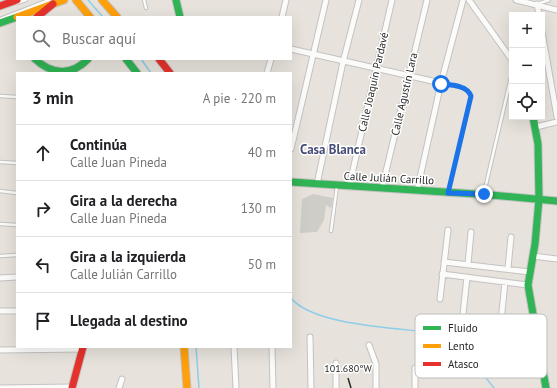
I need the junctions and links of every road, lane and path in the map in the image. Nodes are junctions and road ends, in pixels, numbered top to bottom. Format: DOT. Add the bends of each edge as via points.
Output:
graph roads {
  1 [pos="17,0"];
  2 [pos="26,0"];
  3 [pos="64,0"];
  4 [pos="76,0"];
  5 [pos="102,0"];
  6 [pos="144,0"];
  7 [pos="176,0"];
  8 [pos="286,0"];
  9 [pos="326,0"];
  10 [pos="359,0"];
  11 [pos="392,0"];
  12 [pos="427,0"];
  13 [pos="463,0"];
  14 [pos="469,0"];
  15 [pos="516,0"];
  16 [pos="549,0"];
  17 [pos="51,2"];
  18 [pos="537,4"];
  19 [pos="0,6"];
  20 [pos="82,7"];
  21 [pos="146,8"];
  22 [pos="0,9"];
  23 [pos="557,10"];
  24 [pos="538,12"];
  25 [pos="19,16"];
  26 [pos="38,16"];
  27 [pos="86,16"];
  28 [pos="89,16"];
  29 [pos="116,16"];
  30 [pos="180,16"];
  31 [pos="282,16"];
  32 [pos="16,17"];
  33 [pos="0,19"];
  34 [pos="0,23"];
  35 [pos="545,48"];
  36 [pos="292,50"];
  37 [pos="313,55"];
  38 [pos="509,56"];
  39 [pos="36,60"];
  40 [pos="87,60"];
  41 [pos="127,60"];
  42 [pos="160,60"];
  43 [pos="271,60"];
  44 [pos="343,62"];
  45 [pos="376,68"];
  46 [pos="58,72"];
  47 [pos="68,72"];
  48 [pos="136,72"];
  49 [pos="169,72"];
  50 [pos="267,72"];
  51 [pos="408,76"];
  52 [pos="441,84"];
  53 [pos="509,84"];
  54 [pos="0,96"];
  55 [pos="16,97"];
  56 [pos="557,117"];
  57 [pos="534,120"];
  58 [pos="557,122"];
  59 [pos="536,127"];
  60 [pos="292,145"];
  61 [pos="0,162"];
  62 [pos="16,164"];
  63 [pos="292,182"];
  64 [pos="317,184"];
  65 [pos="338,186"];
  66 [pos="349,187"];
  67 [pos="382,188"];
  68 [pos="417,191"];
  69 [pos="0,192"];
  70 [pos="16,193"];
  71 [pos="448,193"];
  72 [pos="484,194"];
  73 [pos="539,199"];
  74 [pos="557,201"];
  75 [pos="0,224"];
  76 [pos="16,225"];
  77 [pos="448,230"];
  78 [pos="331,231"];
  79 [pos="471,232"];
  80 [pos="511,237"];
  81 [pos="16,255"];
  82 [pos="0,256"];
  83 [pos="533,256"];
  84 [pos="557,259"];
  85 [pos="444,262"];
  86 [pos="468,264"];
  87 [pos="508,268"];
  88 [pos="530,272"];
  89 [pos="442,274"];
  90 [pos="16,277"];
  91 [pos="467,277"];
  92 [pos="0,278"];
  93 [pos="505,282"];
  94 [pos="528,284"];
  95 [pos="440,299"];
  96 [pos="0,311"];
  97 [pos="16,311"];
  98 [pos="463,314"];
  99 [pos="502,314"];
  100 [pos="533,314"];
  101 [pos="310,337"];
  102 [pos="369,345"];
  103 [pos="83,348"];
  104 [pos="184,348"];
  105 [pos="234,348"];
  106 [pos="272,348"];
  107 [pos="0,350"];
  108 [pos="336,363"];
  109 [pos="415,368"];
  110 [pos="544,378"];
  111 [pos="122,379"];
  112 [pos="0,388"];
  113 [pos="72,388"];
  114 [pos="119,388"];
  115 [pos="187,388"];
  116 [pos="236,388"];
  117 [pos="273,388"];
  118 [pos="311,388"];
  119 [pos="336,388"];
  120 [pos="376,388"];
  121 [pos="415,388"];
  122 [pos="546,388"];
  1 -- 19 [label="street"];
  2 -- 22 [label="lane"];
  3 -- 17 [label="street"];
  4 -- 20 [label="street"];
  5 -- 29 [label="street"];
  6 -- 21 [label="lane"];
  7 -- 30 [label="street"];
  8 -- 31 [label="street"];
  9 -- 37 [label="street"];
  10 -- 44 [label="street"];
  11 -- 45 [label="street, Calle Joaquín Pardavé"];
  12 -- 51 [label="street, Calle Agustín Lara"];
  13 -- 52 [label="street"];
  14 -- 38 [label="street"];
  15 -- 18 [label="street"];
  16 -- 18 [label="lane"];
  17 -- 25 [label="street"];
  17 -- 26 [label="street"];
  17 -- 33 [label="lane"];
  18 -- 23 [label="street"];
  18 -- 24 [label="street"];
  20 -- 27 [label="street"];
  20 -- 28 [label="street"];
  32 -- 34 [label="street"];
  35 -- 56 [label="street"];
  36 -- 37 [label="street"];
  37 -- 44 [label="street"];
  37 -- 60 [label="street"];
  39 -- 46 [label="street" via="51,71"];
  40 -- 47 [label="street" via="78,68"];
  41 -- 48 [label="street"];
  42 -- 49 [label="street"];
  43 -- 50 [label="street"];
  44 -- 45 [label="street"];
  44 -- 64 [label="street"];
  45 -- 51 [label="street"];
  45 -- 66 [label="street, Calle Joaquín Pardavé"];
  51 -- 52 [label="street"];
  51 -- 67 [label="street, Calle Agustín Lara"];
  52 -- 68 [label="street"];
  52 -- 71 [label="lane" via="468,90 471,96"];
  53 -- 72 [label="lane"];
  54 -- 55 [label="lane"];
  57 -- 59 [label="street"];
  58 -- 59 [label="street"];
  59 -- 73 [label="street"];
  61 -- 62 [label="lane"];
  63 -- 64 [label="street, Calle Julián Carrillo"];
  64 -- 65 [label="street, Calle Julián Carrillo"];
  65 -- 66 [label="street, Calle Julián Carrillo"];
  65 -- 78 [label="lane"];
  66 -- 67 [label="street, Calle Julián Carrillo"];
  67 -- 68 [label="street, Calle Julián Carrillo"];
  68 -- 71 [label="street, Calle Julián Carrillo"];
  69 -- 70 [label="lane"];
  71 -- 72 [label="street, Calle Julián Carrillo"];
  72 -- 73 [label="street, Calle Julián Carrillo"];
  73 -- 74 [label="street, Calle Julián Carrillo"];
  73 -- 83 [label="street"];
  75 -- 76 [label="lane"];
  77 -- 85 [label="street"];
  79 -- 86 [label="street"];
  80 -- 87 [label="street"];
  81 -- 82 [label="lane"];
  83 -- 84 [label="street"];
  83 -- 88 [label="street"];
  85 -- 86 [label="street"];
  85 -- 89 [label="street"];
  86 -- 87 [label="street"];
  87 -- 88 [label="street"];
  88 -- 94 [label="street"];
  89 -- 91 [label="street"];
  89 -- 95 [label="street"];
  90 -- 92 [label="street"];
  91 -- 93 [label="street"];
  91 -- 98 [label="street"];
  93 -- 94 [label="street"];
  93 -- 99 [label="street"];
  94 -- 100 [label="street"];
  96 -- 97 [label="street"];
  101 -- 118 [label="street"];
  102 -- 120 [label="street" via="376,364"];
  103 -- 107 [label="street"];
  103 -- 113 [label="street"];
  104 -- 115 [label="street"];
  105 -- 116 [label="street"];
  106 -- 117 [label="street"];
  108 -- 119 [label="street"];
  109 -- 121 [label="street"];
  110 -- 122 [label="street"];
  111 -- 114 [label="street"];
  112 -- 113 [label="street"];
}
